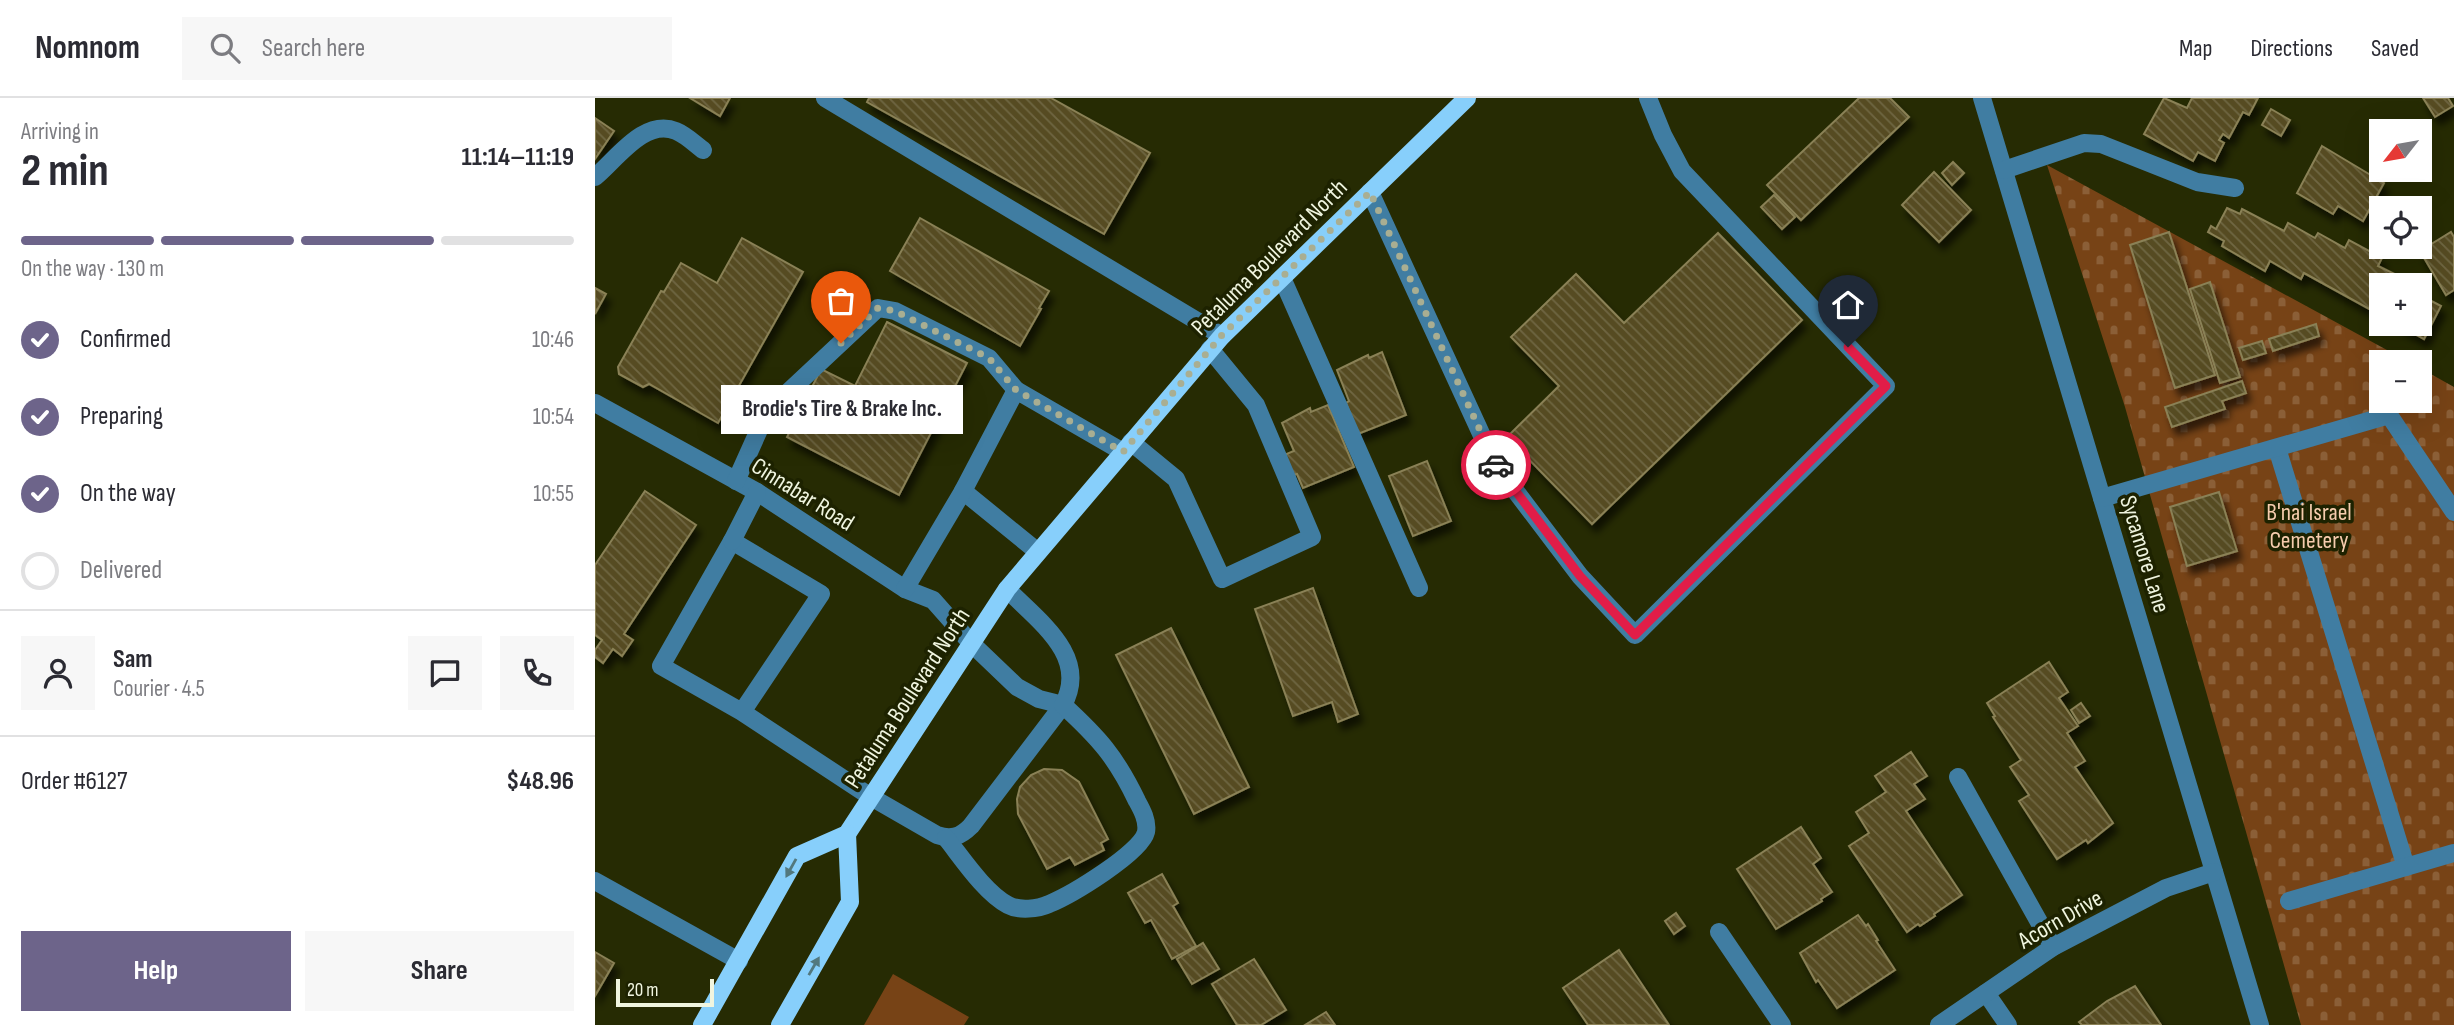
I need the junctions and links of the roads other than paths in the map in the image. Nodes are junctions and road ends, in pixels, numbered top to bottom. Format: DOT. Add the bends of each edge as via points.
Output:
graph roads {
  1 [pos="825,98"];
  2 [pos="1467,98"];
  3 [pos="1647,98"];
  4 [pos="1985,99"];
  5 [pos="703,149"];
  6 [pos="2004,170"];
  7 [pos="595,177"];
  8 [pos="2235,188"];
  9 [pos="1370,192"];
  10 [pos="1282,278"];
  11 [pos="1216,342"];
  12 [pos="1016,390"];
  13 [pos="595,403"];
  14 [pos="1127,447"];
  15 [pos="2277,447"];
  16 [pos="736,481"];
  17 [pos="963,491"];
  18 [pos="757,492"];
  19 [pos="2102,498"];
  20 [pos="2454,512"];
  21 [pos="731,541"];
  22 [pos="1038,552"];
  23 [pos="1419,588"];
  24 [pos="905,589"];
  25 [pos="1007,589"];
  26 [pos="971,643"];
  27 [pos="1063,705"];
  28 [pos="742,712"];
  29 [pos="1958,777"];
  30 [pos="871,797"];
  31 [pos="847,834"];
  32 [pos="946,838"];
  33 [pos="2454,853"];
  34 [pos="2406,867"];
  35 [pos="2214,872"];
  36 [pos="595,881"];
  37 [pos="2289,901"];
  38 [pos="1719,932"];
  39 [pos="2053,947"];
  40 [pos="739,961"];
  41 [pos="1986,992"];
  42 [pos="702,1025"];
  43 [pos="780,1025"];
  44 [pos="1782,1025"];
  45 [pos="1939,1025"];
  46 [pos="2008,1025"];
  47 [pos="2260,1025"];
  1 -- 11 [label="street"];
  2 -- 9 [label="main road, Petaluma Boulevard North"];
  3 -- 9 [label="street" via="1682,171 1886,386 1635,635 1580,576 1495,464"];
  4 -- 6 [label="street, Sycamore Lane"];
  5 -- 7 [label="street" via="677,131 652,129"];
  6 -- 8 [label="street" via="2084,144 2101,144 2197,182"];
  6 -- 19 [label="street, Sycamore Lane"];
  9 -- 10 [label="main road, Petaluma Boulevard North"];
  10 -- 11 [label="main road, Petaluma Boulevard North"];
  10 -- 23 [label="street"];
  11 -- 14 [label="main road, Petaluma Boulevard North"];
  11 -- 14 [label="street" via="1257,405 1312,537 1222,579 1176,479"];
  12 -- 14 [label="street"];
  12 -- 16 [label="street" via="989,358 895,311 878,308 767,412"];
  12 -- 17 [label="street"];
  13 -- 16 [label="street, Cinnabar Road"];
  14 -- 22 [label="main road, Petaluma Boulevard North"];
  15 -- 19 [label="street"];
  15 -- 20 [label="street" via="2389,415"];
  15 -- 34 [label="street"];
  16 -- 18 [label="street, Cinnabar Road"];
  17 -- 22 [label="street"];
  17 -- 24 [label="street"];
  18 -- 21 [label="street"];
  18 -- 24 [label="street, Cinnabar Road"];
  19 -- 35 [label="street, Sycamore Lane"];
  21 -- 28 [label="street" via="661,666"];
  21 -- 28 [label="street" via="821,594"];
  22 -- 25 [label="main road, Petaluma Boulevard North"];
  24 -- 26 [label="street, Cinnabar Road" via="933,600"];
  25 -- 26 [label="main road, Petaluma Boulevard North"];
  25 -- 27 [label="street" via="1065,652 1072,681"];
  26 -- 27 [label="street, Cinnabar Road" via="1017,687 1038,699"];
  26 -- 30 [label="main road, Petaluma Boulevard North"];
  27 -- 32 [label="street" via="971,827 955,838"];
  27 -- 32 [label="street" via="1105,746 1122,772 1145,817 1146,831 1139,846 1057,900 1028,908 1009,906 981,881"];
  28 -- 30 [label="street"];
  29 -- 39 [label="street"];
  30 -- 31 [label="main road, Petaluma Boulevard North"];
  30 -- 32 [label="street"];
  31 -- 40 [label="main road, one-way" via="797,856"];
  43 -- 31 [label="main road, one-way" via="850,902"];
  33 -- 34 [label="street"];
  34 -- 37 [label="street"];
  35 -- 39 [label="street, Acorn Drive" via="2166,888"];
  35 -- 47 [label="street, Sycamore Lane"];
  36 -- 40 [label="street"];
  38 -- 44 [label="street"];
  39 -- 41 [label="street, Acorn Drive"];
  40 -- 42 [label="main road"];
  41 -- 45 [label="street, Acorn Drive"];
  41 -- 46 [label="street"];
}
